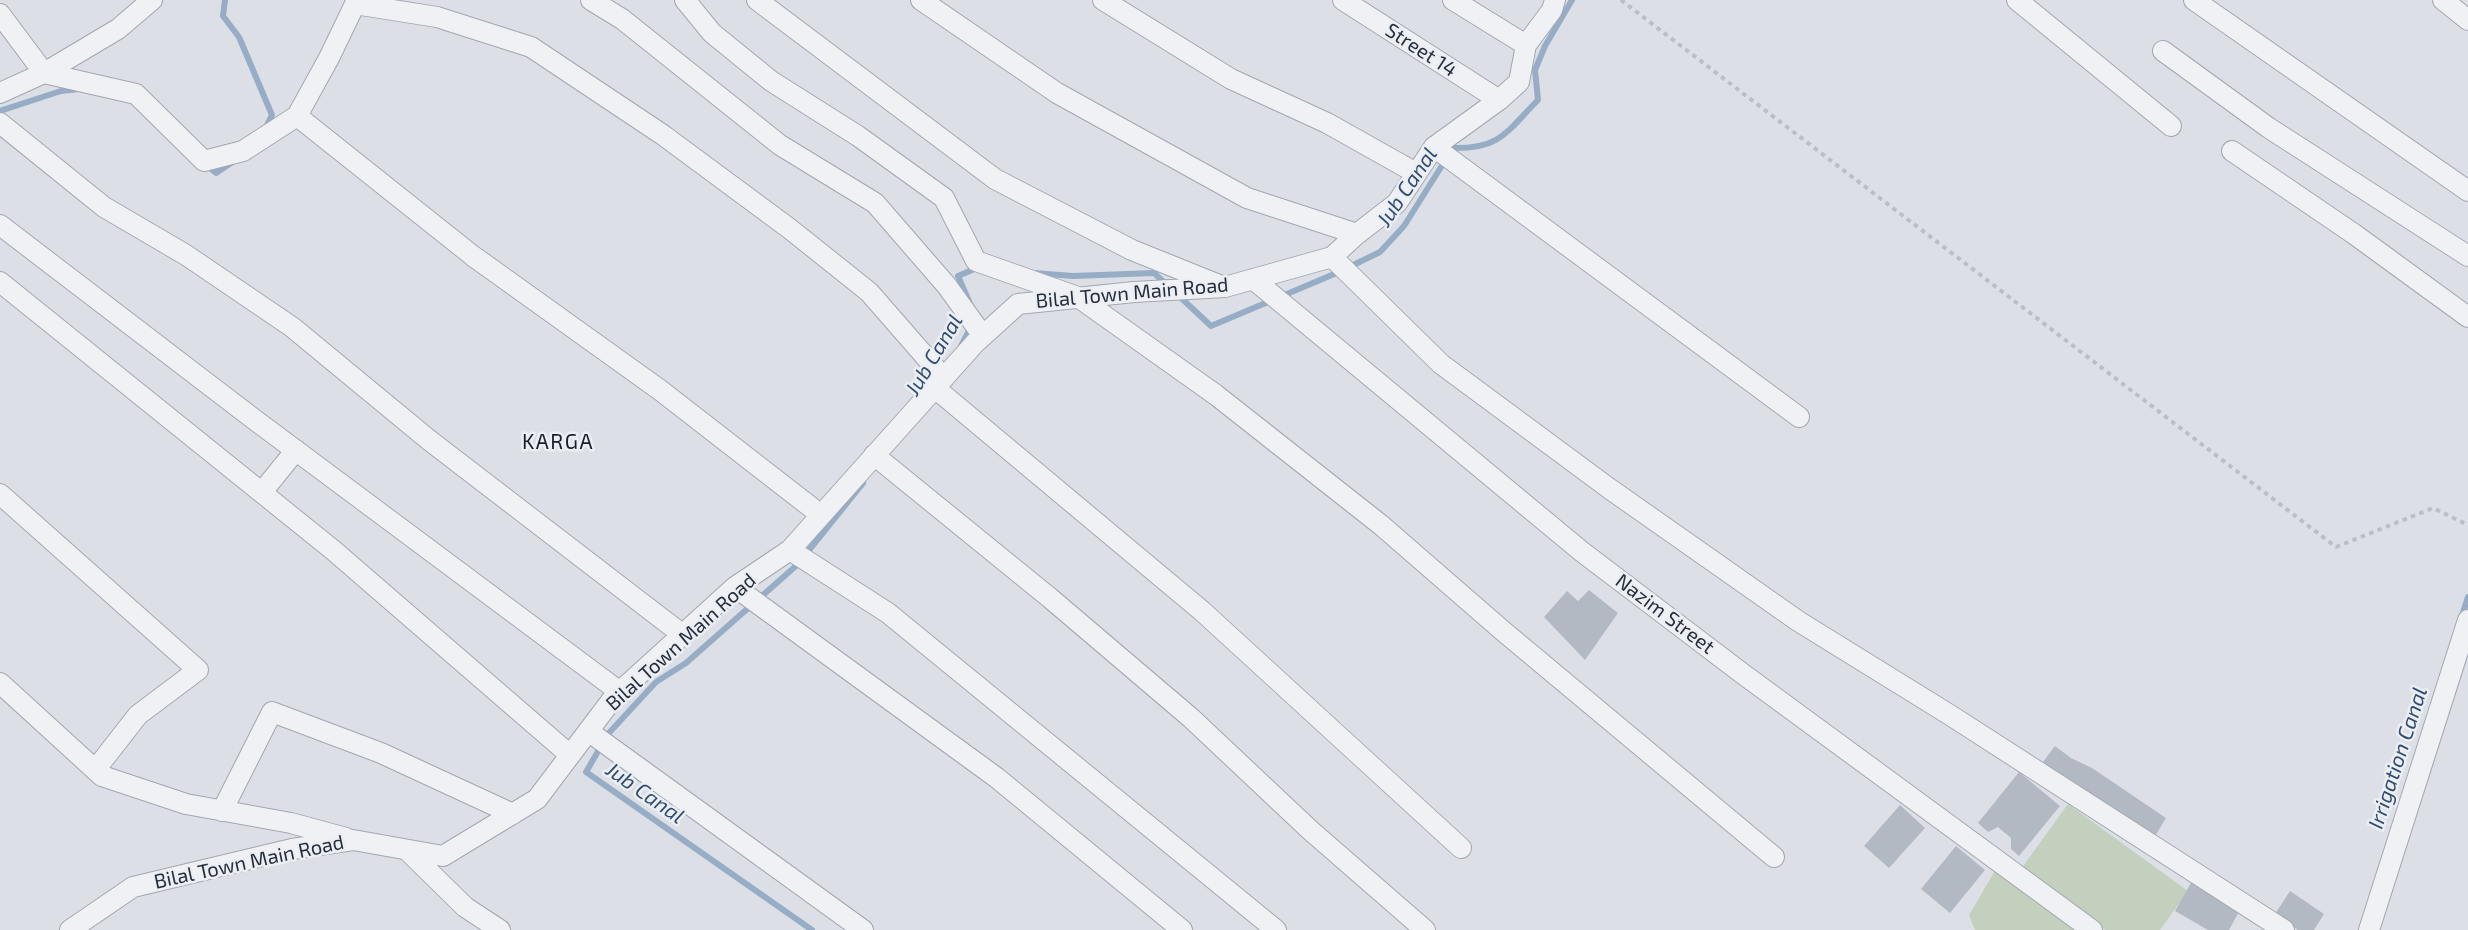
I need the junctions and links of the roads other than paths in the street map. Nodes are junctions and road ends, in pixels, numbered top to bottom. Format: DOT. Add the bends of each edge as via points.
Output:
graph roads {
  1 [pos="152,0"];
  2 [pos="591,0"];
  3 [pos="685,0"];
  4 [pos="757,0"];
  5 [pos="921,0"];
  6 [pos="1103,0"];
  7 [pos="1343,0"];
  8 [pos="1453,0"];
  9 [pos="1555,0"];
  10 [pos="2017,0"];
  11 [pos="2194,0"];
  12 [pos="2443,0"];
  13 [pos="0,14"];
  14 [pos="2468,20"];
  15 [pos="1526,45"];
  16 [pos="2163,51"];
  17 [pos="44,73"];
  18 [pos="0,93"];
  19 [pos="1499,100"];
  20 [pos="297,116"];
  21 [pos="0,123"];
  22 [pos="2170,126"];
  23 [pos="1434,147"];
  24 [pos="2232,151"];
  25 [pos="1416,173"];
  26 [pos="2468,191"];
  27 [pos="0,225"];
  28 [pos="1357,234"];
  29 [pos="2468,256"];
  30 [pos="1332,257"];
  31 [pos="1253,279"];
  32 [pos="0,282"];
  33 [pos="1225,287"];
  34 [pos="1078,297"];
  35 [pos="2468,316"];
  36 [pos="983,336"];
  37 [pos="939,383"];
  38 [pos="1799,417"];
  39 [pos="296,450"];
  40 [pos="874,455"];
  41 [pos="262,492"];
  42 [pos="0,495"];
  43 [pos="821,515"];
  44 [pos="790,550"];
  45 [pos="735,587"];
  46 [pos="2468,620"];
  47 [pos="683,635"];
  48 [pos="0,683"];
  49 [pos="620,692"];
  50 [pos="588,731"];
  51 [pos="570,755"];
  52 [pos="95,770"];
  53 [pos="222,811"];
  54 [pos="513,813"];
  55 [pos="353,840"];
  56 [pos="1461,848"];
  57 [pos="407,850"];
  58 [pos="1774,857"];
  59 [pos="70,930"];
  60 [pos="500,930"];
  61 [pos="863,930"];
  62 [pos="1182,930"];
  63 [pos="1275,930"];
  64 [pos="1425,930"];
  65 [pos="2092,930"];
  66 [pos="2284,930"];
  67 [pos="2368,930"];
  1 -- 17 [label="street" via="118,28"];
  2 -- 36 [label="street" via="622,19 780,145 875,203 947,286"];
  3 -- 34 [label="street" via="712,33 771,81 858,136 944,198 976,261"];
  4 -- 33 [label="street" via="995,178 1132,250"];
  5 -- 28 [label="street" via="1057,93 1247,198"];
  6 -- 25 [label="street" via="1231,79 1328,123"];
  7 -- 19 [label="street, Street 14"];
  8 -- 15 [label="street"];
  9 -- 15 [label="street, Bilal Town Main Road"];
  10 -- 22 [label="street"];
  11 -- 26 [label="street"];
  12 -- 14 [label="street"];
  13 -- 17 [label="street"];
  15 -- 19 [label="street, Bilal Town Main Road" via="1520,82"];
  16 -- 29 [label="street" via="2269,128"];
  17 -- 18 [label="street"];
  17 -- 20 [label="street" via="136,94 204,161 243,151"];
  19 -- 23 [label="street, Bilal Town Main Road"];
  20 -- 37 [label="street" via="355,4 437,17 531,47 663,135 852,278 869,292"];
  20 -- 43 [label="street" via="473,256 660,390"];
  21 -- 47 [label="street" via="105,207 186,255 292,327 429,440"];
  23 -- 25 [label="street, Bilal Town Main Road"];
  23 -- 38 [label="street"];
  24 -- 35 [label="street"];
  25 -- 28 [label="street, Bilal Town Main Road" via="1397,203"];
  27 -- 39 [label="street"];
  28 -- 30 [label="street, Bilal Town Main Road"];
  30 -- 31 [label="street, Bilal Town Main Road"];
  30 -- 66 [label="street" via="1441,364 1610,489 1798,621"];
  31 -- 33 [label="street, Bilal Town Main Road"];
  31 -- 65 [label="street, Nazim Street" via="1581,551"];
  32 -- 41 [label="street"];
  33 -- 34 [label="street, Bilal Town Main Road"];
  34 -- 36 [label="street, Bilal Town Main Road" via="1018,304"];
  34 -- 58 [label="street" via="1215,395 1381,525"];
  36 -- 37 [label="street, Bilal Town Main Road"];
  37 -- 40 [label="street, Bilal Town Main Road"];
  37 -- 56 [label="street" via="1202,611"];
  39 -- 41 [label="street"];
  39 -- 49 [label="street"];
  40 -- 43 [label="street, Bilal Town Main Road"];
  40 -- 64 [label="street" via="1191,718 1310,830"];
  41 -- 51 [label="street"];
  42 -- 52 [label="street" via="198,670 138,715"];
  43 -- 44 [label="street, Bilal Town Main Road"];
  44 -- 45 [label="street, Bilal Town Main Road"];
  44 -- 63 [label="street" via="888,613"];
  45 -- 47 [label="street, Bilal Town Main Road"];
  45 -- 62 [label="street" via="997,777"];
  46 -- 67 [label="street"];
  47 -- 49 [label="street, Bilal Town Main Road"];
  48 -- 52 [label="street"];
  49 -- 50 [label="street, Bilal Town Main Road"];
  50 -- 51 [label="street, Bilal Town Main Road"];
  50 -- 61 [label="street"];
  51 -- 54 [label="street, Bilal Town Main Road" via="537,799"];
  52 -- 53 [label="street" via="102,776 186,804"];
  53 -- 54 [label="street" via="272,712 381,753"];
  53 -- 55 [label="street" via="291,823"];
  54 -- 57 [label="street, Bilal Town Main Road" via="443,856"];
  55 -- 57 [label="street, Bilal Town Main Road"];
  55 -- 59 [label="street, Bilal Town Main Road" via="292,849 133,887"];
  57 -- 60 [label="street" via="465,907"];
}
